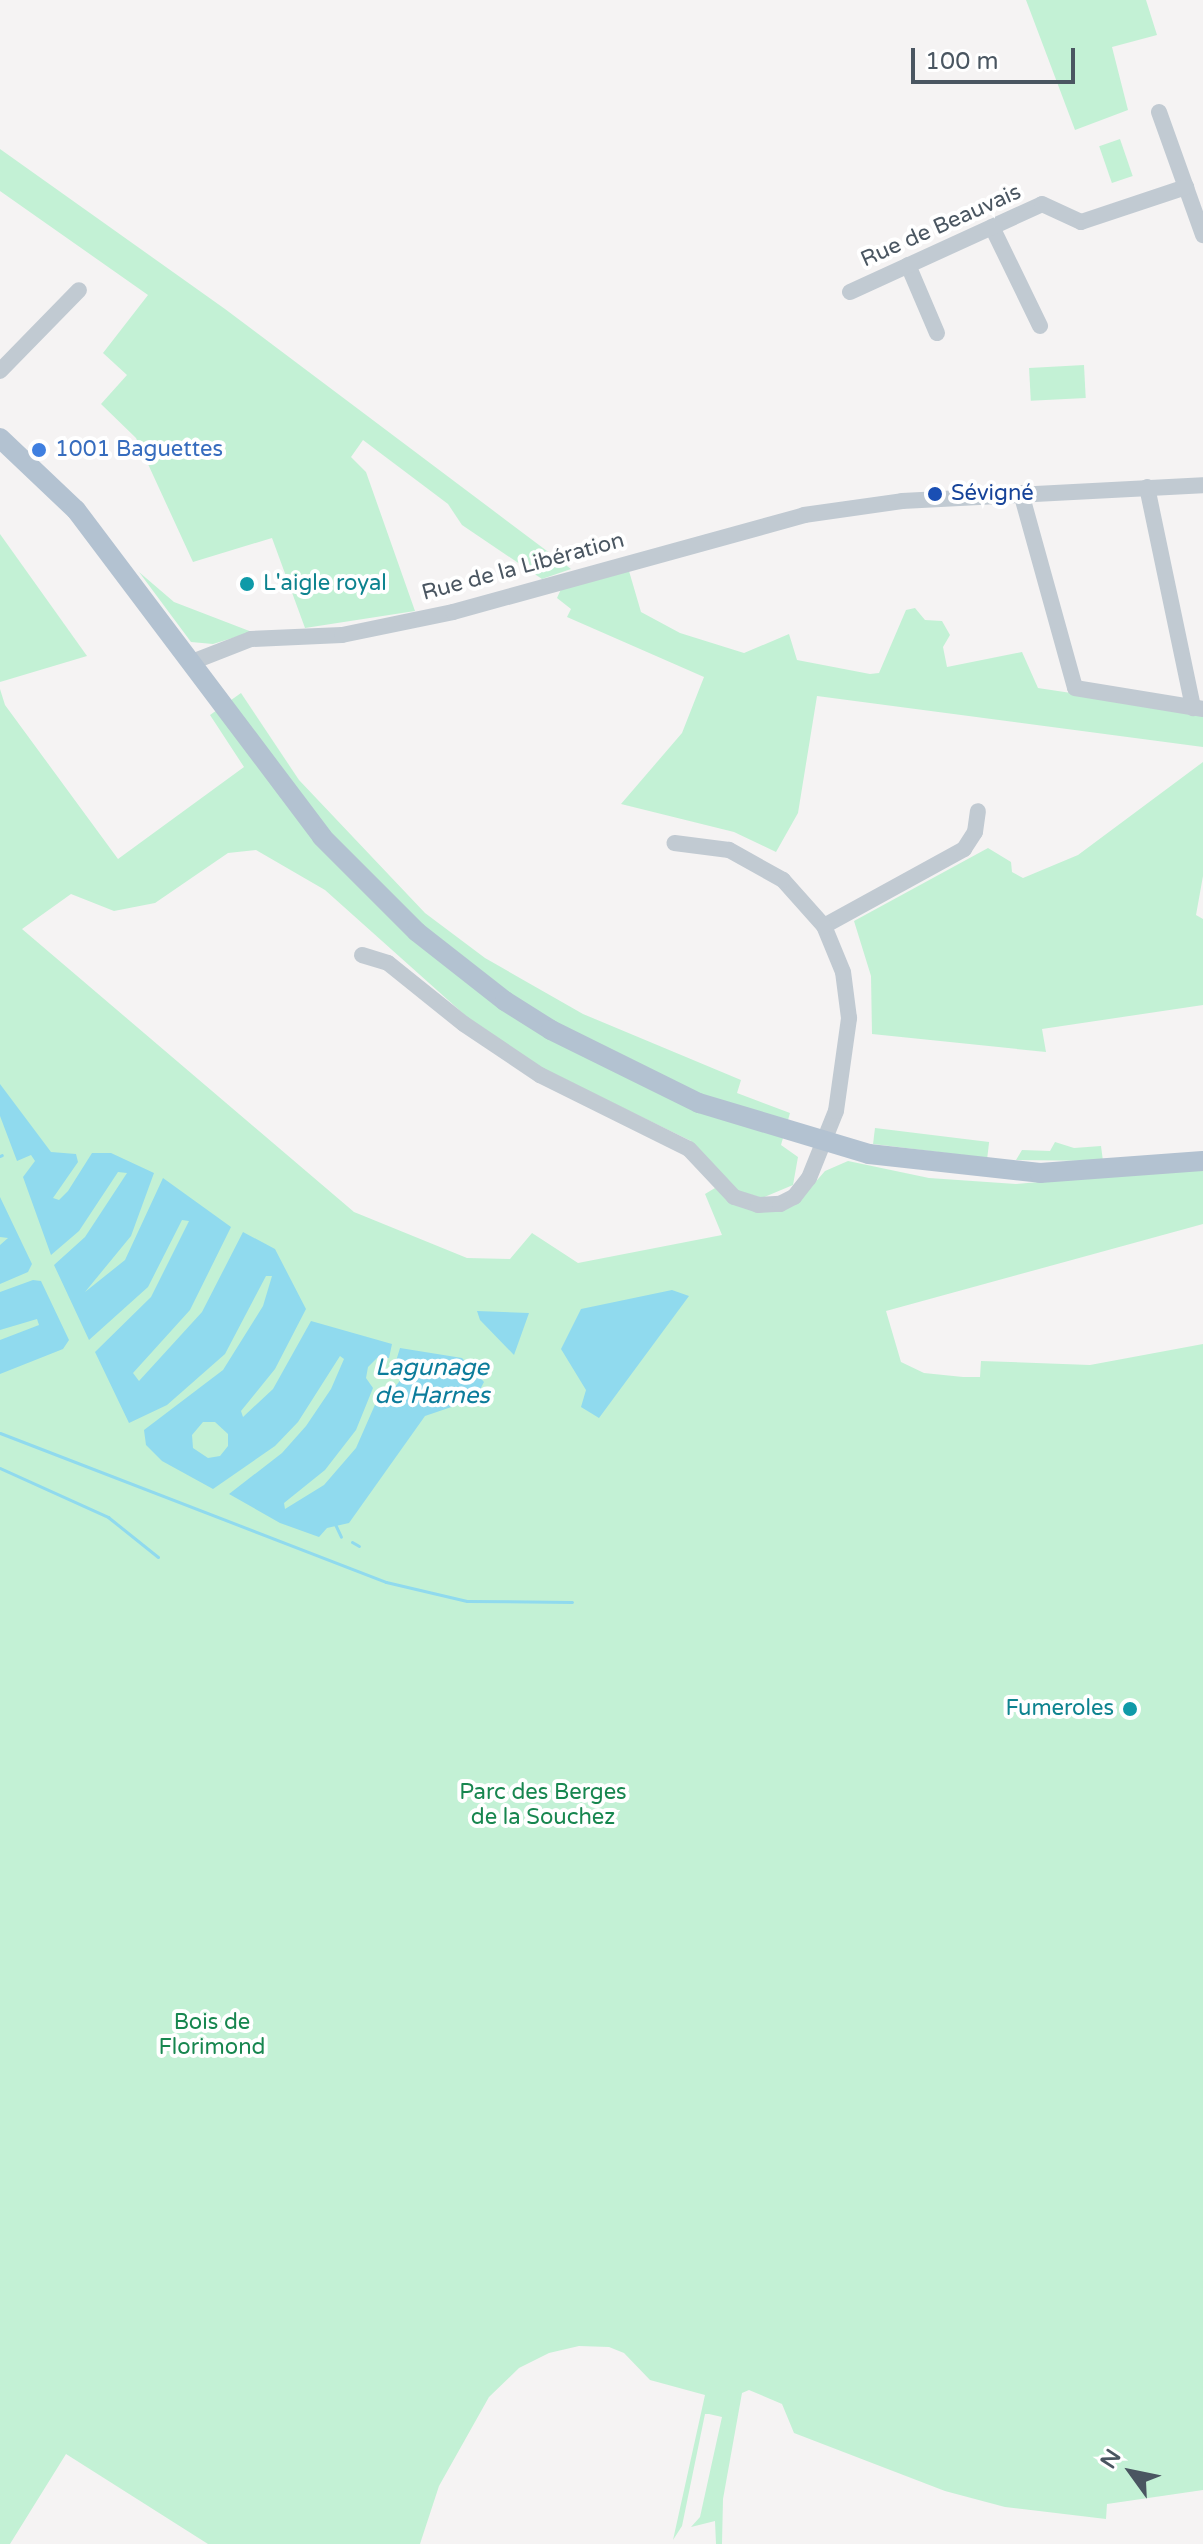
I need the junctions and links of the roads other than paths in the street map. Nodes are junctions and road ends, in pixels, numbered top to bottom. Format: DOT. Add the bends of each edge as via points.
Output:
graph roads {
  1 [pos="1159,112"];
  2 [pos="1186,187"];
  3 [pos="992,227"];
  4 [pos="1203,235"];
  5 [pos="908,265"];
  6 [pos="79,290"];
  7 [pos="850,292"];
  8 [pos="1040,326"];
  9 [pos="937,333"];
  10 [pos="0,371"];
  11 [pos="0,438"];
  12 [pos="1203,485"];
  13 [pos="1147,487"];
  14 [pos="1021,493"];
  15 [pos="192,662"];
  16 [pos="1198,708"];
  17 [pos="978,811"];
  18 [pos="674,843"];
  19 [pos="824,926"];
  20 [pos="362,955"];
  21 [pos="825,1143"];
  22 [pos="1203,1161"];
  1 -- 2 [label="street"];
  2 -- 3 [label="street, Rue de Beauvais" via="1081,222 1042,204"];
  2 -- 4 [label="street"];
  3 -- 5 [label="street, Rue de Beauvais"];
  3 -- 8 [label="street"];
  5 -- 7 [label="street, Rue de Beauvais"];
  5 -- 9 [label="street"];
  6 -- 10 [label="street"];
  11 -- 15 [label="main road" via="76,510"];
  12 -- 13 [label="street, Rue de la Libération"];
  13 -- 14 [label="street, Rue de la Libération"];
  13 -- 16 [label="street"];
  14 -- 15 [label="street, Rue de la Libération" via="804,515 453,612 342,635 251,639"];
  14 -- 16 [label="street" via="1075,688"];
  15 -- 21 [label="main road" via="322,837 460,968 551,1030 645,1079"];
  17 -- 19 [label="street" via="975,832 964,849"];
  18 -- 19 [label="street" via="729,850 761,864 803,898"];
  19 -- 21 [label="street" via="849,1000 836,1111"];
  20 -- 21 [label="street" via="388,963 464,1024 540,1075 689,1149 743,1203 780,1204 794,1197 818,1164"];
  21 -- 22 [label="main road" via="1002,1171 1100,1172"];
}
